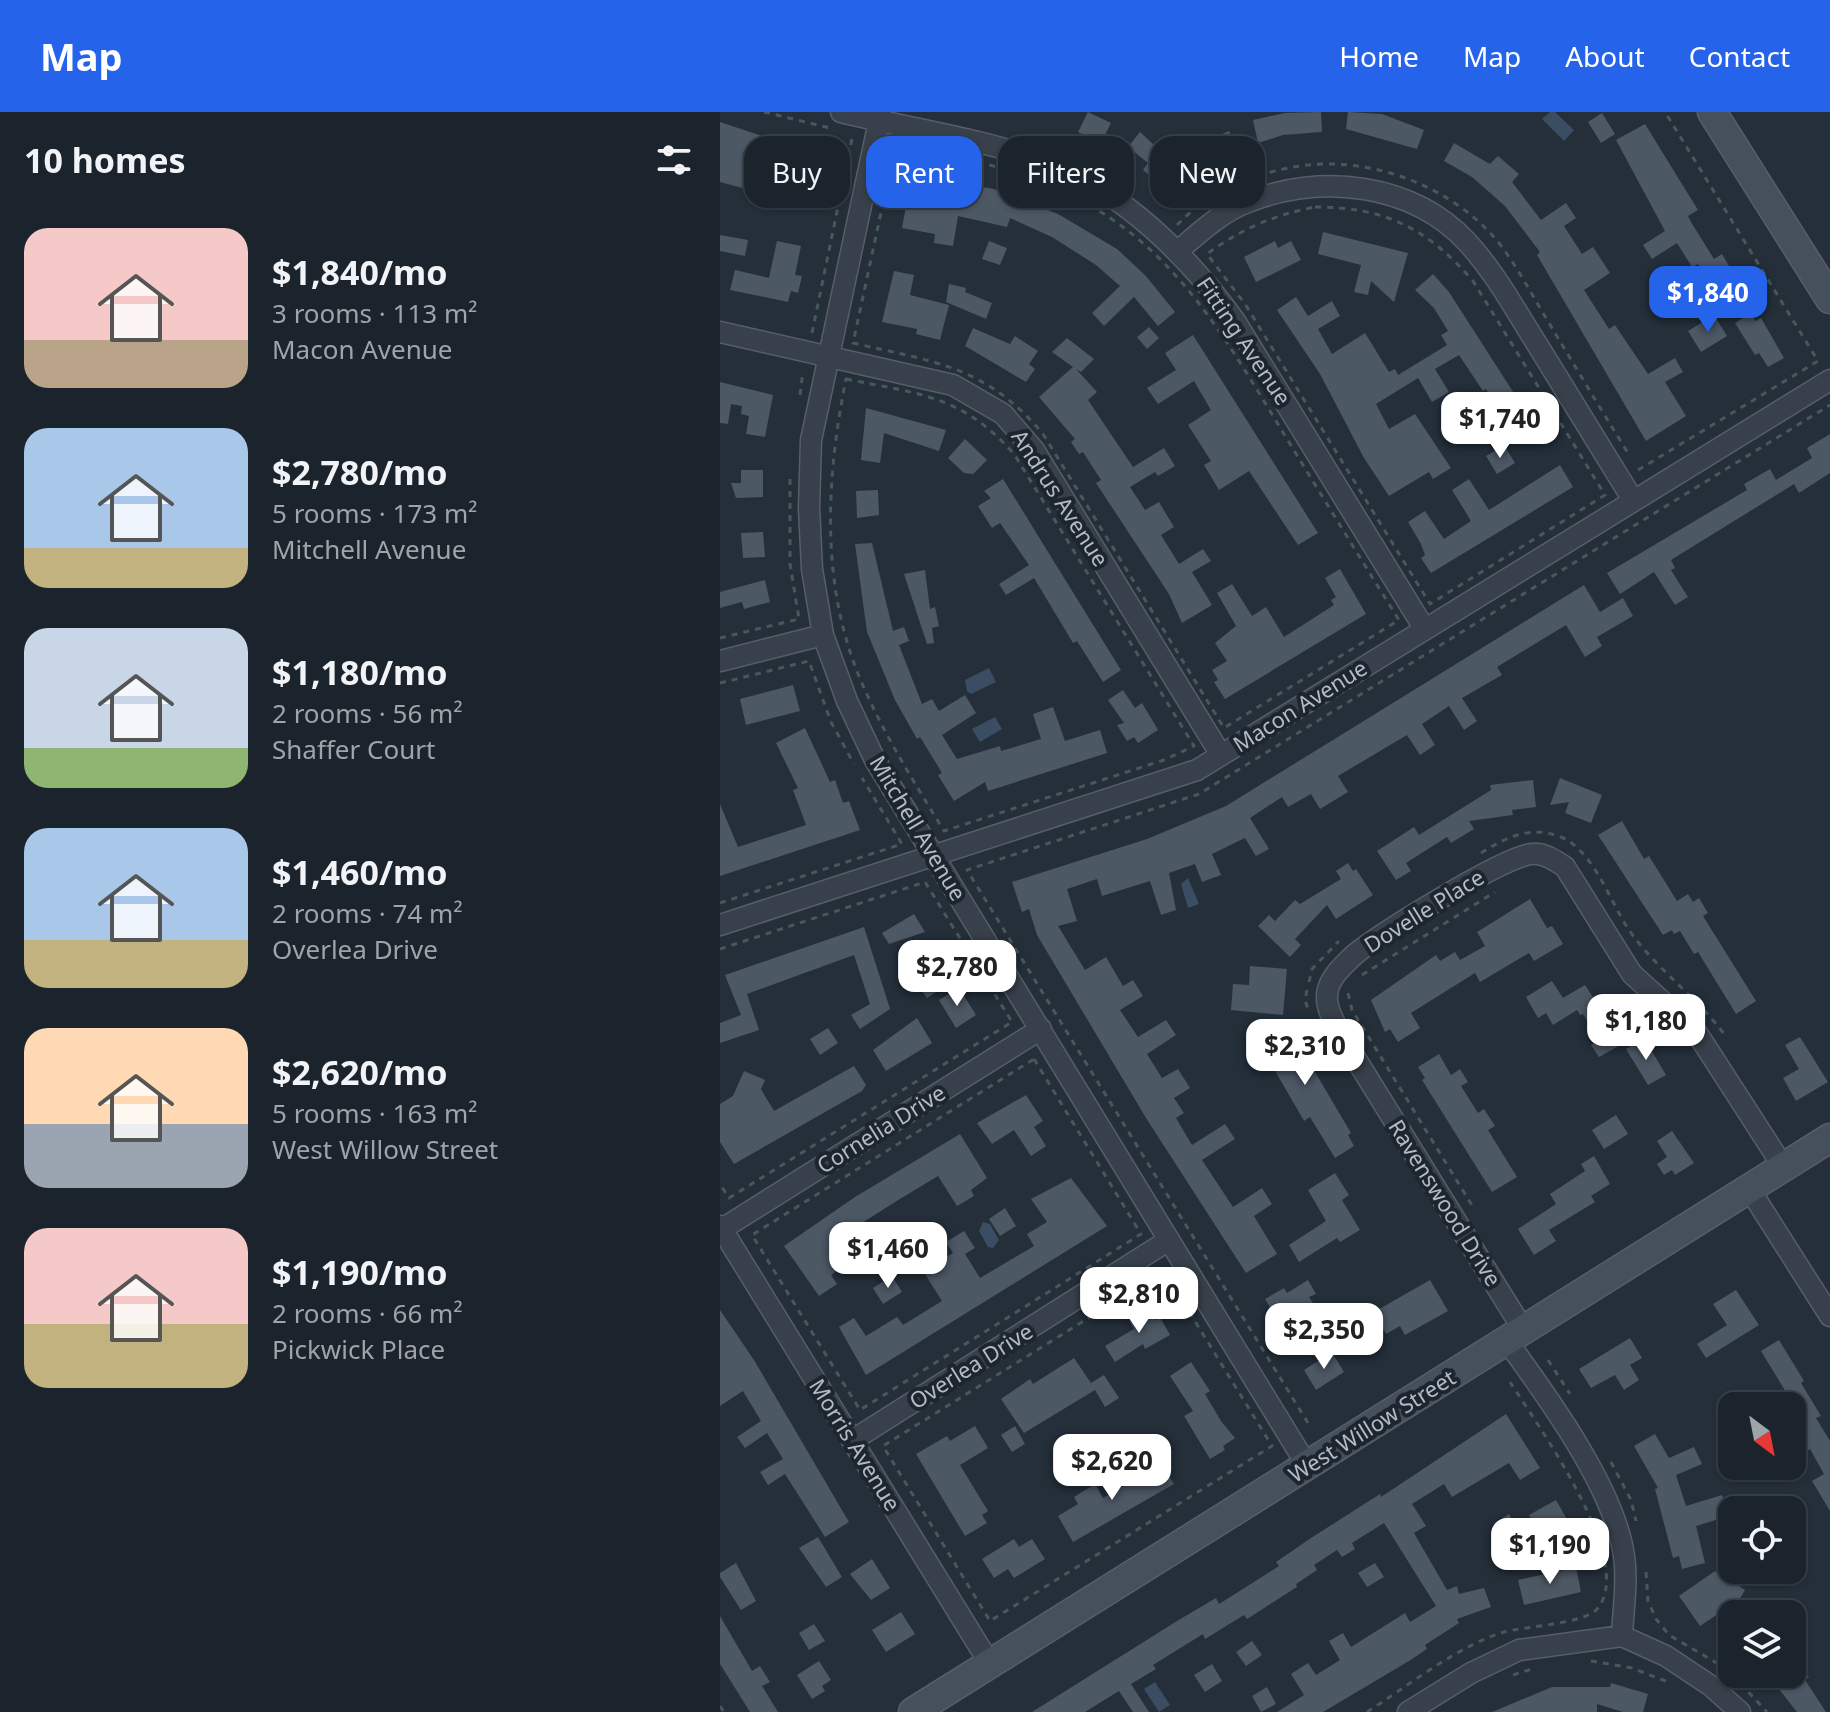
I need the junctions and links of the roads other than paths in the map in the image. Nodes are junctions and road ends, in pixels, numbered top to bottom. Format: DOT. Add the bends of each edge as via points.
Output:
graph roads {
  1 [pos="841,112"];
  2 [pos="1712,112"];
  3 [pos="880,117"];
  4 [pos="1178,251"];
  5 [pos="1830,299"];
  6 [pos="720,332"];
  7 [pos="829,355"];
  8 [pos="1830,380"];
  9 [pos="1633,500"];
  10 [pos="1424,628"];
  11 [pos="823,635"];
  12 [pos="720,661"];
  13 [pos="1221,755"];
  14 [pos="935,856"];
  15 [pos="720,925"];
  16 [pos="1328,989"];
  17 [pos="1041,1029"];
  18 [pos="1830,1138"];
  19 [pos="1784,1168"];
  20 [pos="1750,1190"];
  21 [pos="721,1227"];
  22 [pos="1169,1240"];
  23 [pos="1830,1316"];
  24 [pos="1515,1336"];
  25 [pos="853,1440"];
  26 [pos="1308,1467"];
  27 [pos="1622,1636"];
  28 [pos="990,1664"];
  29 [pos="913,1712"];
  30 [pos="1408,1712"];
  31 [pos="1740,1712"];
  1 -- 3 [label="street, Fitting Avenue"];
  2 -- 5 [label="street"];
  3 -- 4 [label="street, Fitting Avenue" via="1052,164 1105,194"];
  3 -- 7 [label="street, Mitchell Avenue"];
  4 -- 9 [label="street" via="1212,222 1288,189 1335,185 1384,193 1429,211 1466,241 1495,277"];
  4 -- 10 [label="street, Fitting Avenue" via="1235,321"];
  6 -- 7 [label="street, Andrus Avenue"];
  7 -- 11 [label="street, Mitchell Avenue" via="811,440 809,508"];
  7 -- 13 [label="street, Andrus Avenue" via="953,385 1003,414 1034,450"];
  8 -- 9 [label="street, Macon Avenue"];
  9 -- 10 [label="street, Macon Avenue"];
  10 -- 13 [label="street, Macon Avenue"];
  11 -- 12 [label="street"];
  11 -- 14 [label="street, Mitchell Avenue" via="875,760"];
  13 -- 14 [label="street, Macon Avenue" via="1159,784"];
  14 -- 15 [label="street, Macon Avenue"];
  14 -- 17 [label="street, Mitchell Avenue"];
  16 -- 19 [label="street, Dovelle Place" via="1357,953 1494,868 1536,853 1565,867 1632,974 1697,1033"];
  16 -- 24 [label="street, Ravenswood Drive" via="1327,1006 1338,1030"];
  17 -- 21 [label="street, Cornelia Drive"];
  17 -- 22 [label="street, Mitchell Avenue"];
  18 -- 19 [label="street, West Willow Street"];
  19 -- 20 [label="street, West Willow Street"];
  20 -- 23 [label="street"];
  20 -- 24 [label="street, West Willow Street"];
  21 -- 25 [label="street, Morris Avenue"];
  22 -- 25 [label="street, Overlea Drive"];
  22 -- 26 [label="street, Mitchell Avenue"];
  24 -- 26 [label="street, West Willow Street"];
  24 -- 27 [label="street, Ravenswood Drive" via="1614,1517 1624,1556"];
  25 -- 28 [label="street, Morris Avenue"];
  26 -- 28 [label="street, West Willow Street"];
  27 -- 30 [label="street" via="1519,1650"];
  27 -- 31 [label="street" via="1666,1656"];
  28 -- 29 [label="street, West Willow Street"];
}
